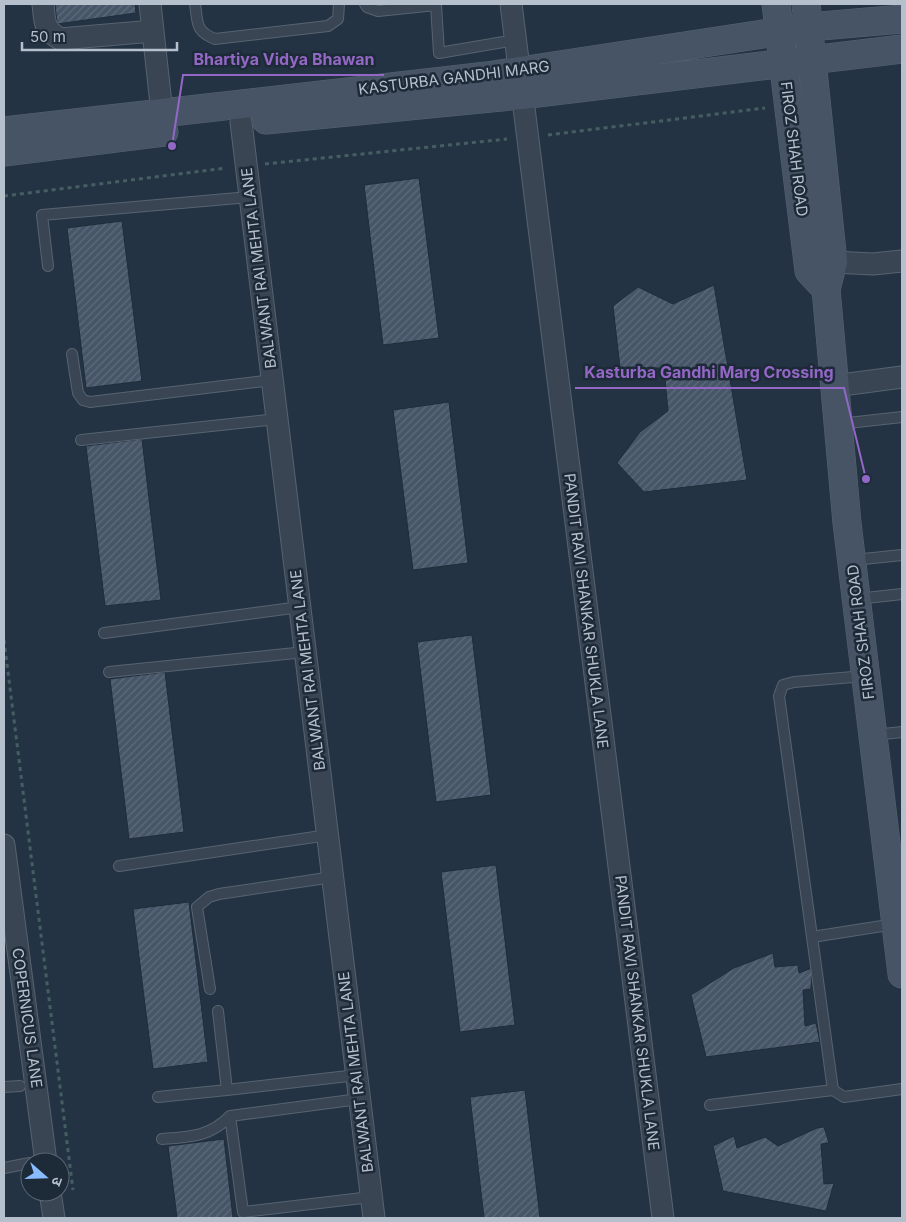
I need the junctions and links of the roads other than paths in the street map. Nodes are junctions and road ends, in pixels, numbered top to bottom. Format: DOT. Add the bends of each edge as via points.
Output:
graph roads {
  1 [pos="43,4"];
  2 [pos="150,4"];
  3 [pos="195,4"];
  4 [pos="339,4"];
  5 [pos="365,4"];
  6 [pos="440,4"];
  7 [pos="511,4"];
  8 [pos="776,4"];
  9 [pos="807,15"];
  10 [pos="902,19"];
  11 [pos="153,31"];
  12 [pos="780,31"];
  13 [pos="515,40"];
  14 [pos="902,49"];
  15 [pos="813,60"];
  16 [pos="783,63"];
  17 [pos="520,83"];
  18 [pos="162,113"];
  19 [pos="241,122"];
  20 [pos="4,131"];
  21 [pos="4,152"];
  22 [pos="250,198"];
  23 [pos="902,261"];
  24 [pos="833,262"];
  25 [pos="48,266"];
  26 [pos="826,289"];
  27 [pos="72,354"];
  28 [pos="902,377"];
  29 [pos="272,380"];
  30 [pos="834,386"];
  31 [pos="902,417"];
  32 [pos="277,419"];
  33 [pos="838,424"];
  34 [pos="81,440"];
  35 [pos="902,555"];
  36 [pos="852,560"];
  37 [pos="902,594"];
  38 [pos="856,599"];
  39 [pos="300,607"];
  40 [pos="104,633"];
  41 [pos="306,652"];
  42 [pos="109,672"];
  43 [pos="866,676"];
  44 [pos="902,732"];
  45 [pos="873,735"];
  46 [pos="328,835"];
  47 [pos="4,845"];
  48 [pos="118,866"];
  49 [pos="332,877"];
  50 [pos="897,888"];
  51 [pos="896,924"];
  52 [pos="812,937"];
  53 [pos="902,974"];
  54 [pos="210,988"];
  55 [pos="218,1011"];
  56 [pos="357,1075"];
  57 [pos="20,1086"];
  58 [pos="4,1087"];
  59 [pos="902,1089"];
  60 [pos="227,1090"];
  61 [pos="833,1090"];
  62 [pos="158,1097"];
  63 [pos="360,1098"];
  64 [pos="710,1106"];
  65 [pos="230,1116"];
  66 [pos="162,1139"];
  67 [pos="45,1152"];
  68 [pos="20,1165"];
  69 [pos="4,1168"];
  70 [pos="371,1197"];
  71 [pos="52,1202"];
  72 [pos="54,1218"];
  73 [pos="374,1218"];
  74 [pos="663,1218"];
  1 -- 11 [label="street" via="46,27 60,39"];
  2 -- 11 [label="street"];
  3 -- 4 [label="lane" via="198,28 215,39 328,26 338,19"];
  5 -- 6 [label="lane" via="378,11"];
  6 -- 13 [label="lane" via="439,53"];
  7 -- 13 [label="street, PANDIT RAVI SHANKAR SHUKLA LANE"];
  8 -- 12 [label="main road, FIROZ SHAH ROAD"];
  9 -- 10 [label="main road, KASTURBA GANDHI MARG"];
  9 -- 12 [label="main road, KASTURBA GANDHI MARG"];
  9 -- 15 [label="main road, FIROZ SHAH ROAD"];
  11 -- 18 [label="street"];
  12 -- 16 [label="main road, FIROZ SHAH ROAD"];
  12 -- 17 [label="main road, KASTURBA GANDHI MARG"];
  13 -- 17 [label="street, PANDIT RAVI SHANKAR SHUKLA LANE"];
  14 -- 15 [label="main road, KASTURBA GANDHI MARG"];
  15 -- 16 [label="main road, KASTURBA GANDHI MARG"];
  15 -- 24 [label="main road, FIROZ SHAH ROAD"];
  16 -- 17 [label="main road, KASTURBA GANDHI MARG"];
  16 -- 26 [label="main road, FIROZ SHAH ROAD" via="809,271"];
  17 -- 18 [label="main road, KASTURBA GANDHI MARG"];
  17 -- 19 [label="main road, KASTURBA GANDHI MARG"];
  17 -- 74 [label="street, PANDIT RAVI SHANKAR SHUKLA LANE"];
  18 -- 20 [label="main road, KASTURBA GANDHI MARG"];
  19 -- 21 [label="main road, KASTURBA GANDHI MARG"];
  19 -- 22 [label="street, BALWANT RAI MEHTA LANE"];
  22 -- 25 [label="lane" via="42,215"];
  22 -- 29 [label="street, BALWANT RAI MEHTA LANE"];
  23 -- 24 [label="street" via="873,264"];
  24 -- 26 [label="main road, FIROZ SHAH ROAD"];
  26 -- 30 [label="main road, FIROZ SHAH ROAD"];
  27 -- 29 [label="lane" via="78,394 90,402"];
  28 -- 30 [label="street"];
  29 -- 32 [label="street, BALWANT RAI MEHTA LANE"];
  30 -- 33 [label="main road, FIROZ SHAH ROAD"];
  31 -- 33 [label="lane"];
  32 -- 34 [label="lane"];
  32 -- 39 [label="street, BALWANT RAI MEHTA LANE"];
  33 -- 36 [label="main road, FIROZ SHAH ROAD"];
  35 -- 36 [label="lane"];
  36 -- 38 [label="main road, FIROZ SHAH ROAD"];
  37 -- 38 [label="lane"];
  38 -- 43 [label="main road, FIROZ SHAH ROAD"];
  39 -- 40 [label="lane"];
  39 -- 41 [label="street, BALWANT RAI MEHTA LANE"];
  41 -- 42 [label="lane"];
  41 -- 46 [label="street, BALWANT RAI MEHTA LANE"];
  43 -- 45 [label="main road, FIROZ SHAH ROAD"];
  43 -- 52 [label="lane" via="794,682 783,685 779,696"];
  44 -- 45 [label="lane"];
  45 -- 50 [label="main road, FIROZ SHAH ROAD"];
  46 -- 48 [label="lane"];
  46 -- 49 [label="street, BALWANT RAI MEHTA LANE"];
  47 -- 67 [label="street, COPERNICUS LANE"];
  49 -- 54 [label="lane" via="219,894 209,897 197,907"];
  49 -- 56 [label="street, BALWANT RAI MEHTA LANE"];
  50 -- 51 [label="main road, FIROZ SHAH ROAD"];
  51 -- 52 [label="lane"];
  51 -- 53 [label="main road, FIROZ SHAH ROAD"];
  52 -- 61 [label="lane"];
  55 -- 60 [label="lane"];
  56 -- 60 [label="lane"];
  56 -- 63 [label="street, BALWANT RAI MEHTA LANE"];
  57 -- 58 [label="lane"];
  59 -- 61 [label="lane" via="844,1097"];
  60 -- 62 [label="lane"];
  61 -- 64 [label="lane"];
  63 -- 65 [label="lane"];
  63 -- 70 [label="street, BALWANT RAI MEHTA LANE"];
  65 -- 66 [label="lane" via="209,1132"];
  65 -- 70 [label="lane" via="244,1212"];
  68 -- 69 [label="lane"];
  70 -- 73 [label="street, BALWANT RAI MEHTA LANE"];
  71 -- 72 [label="street"];
}
